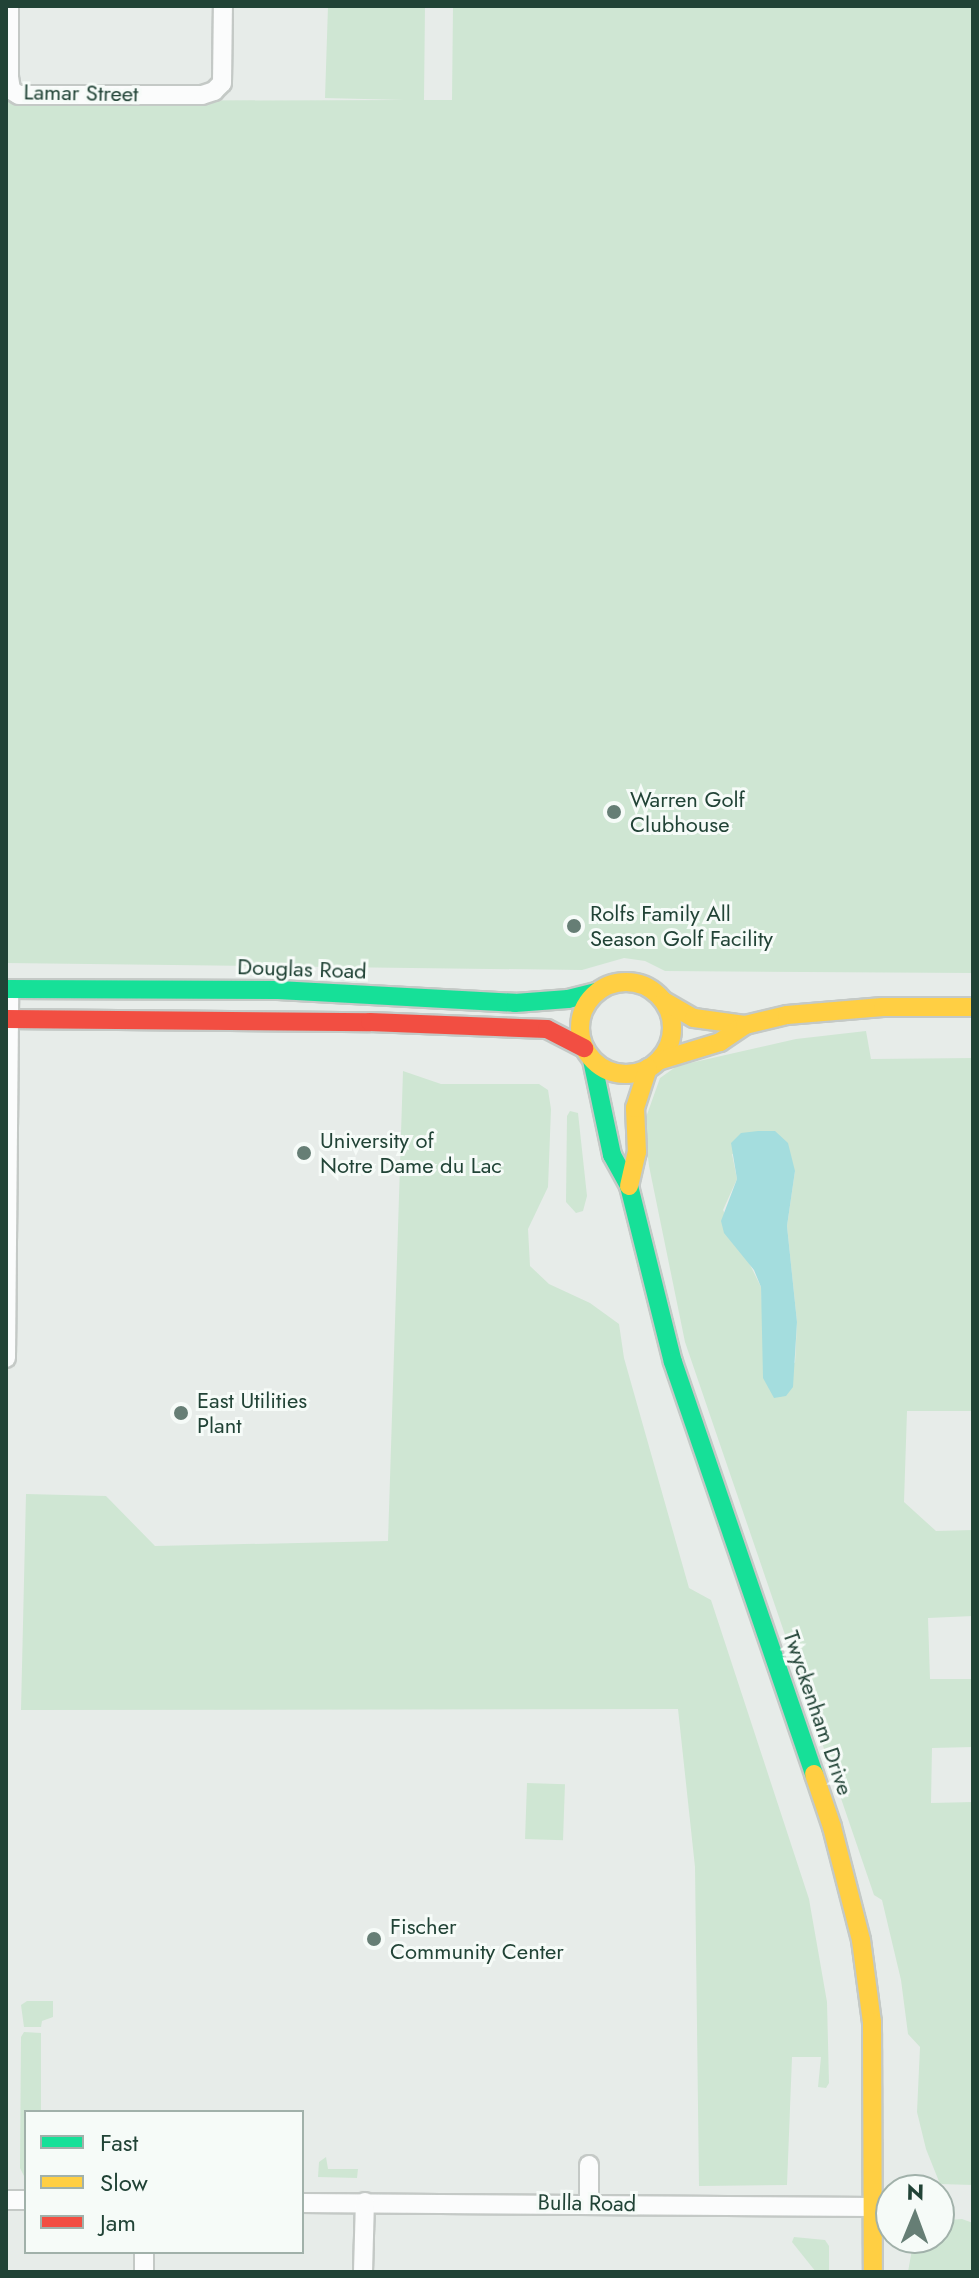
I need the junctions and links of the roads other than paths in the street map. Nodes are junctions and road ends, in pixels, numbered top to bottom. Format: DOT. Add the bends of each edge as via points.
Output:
graph roads {
  1 [pos="9,6"];
  2 [pos="223,6"];
  3 [pos="7,989"];
  4 [pos="596,992"];
  5 [pos="664,1001"];
  6 [pos="973,1007"];
  7 [pos="7,1019"];
  8 [pos="745,1025"];
  9 [pos="588,1054"];
  10 [pos="653,1065"];
  11 [pos="629,1186"];
  12 [pos="6,1358"];
  13 [pos="589,2165"];
  14 [pos="365,2202"];
  15 [pos="304,2203"];
  16 [pos="589,2203"];
  17 [pos="873,2207"];
  18 [pos="363,2272"];
  19 [pos="873,2272"];
  1 -- 2 [label="street, Lamar Street" via="9,77 11,90 19,95 214,91 222,83"];
  3 -- 4 [label="street, Douglas Road" via="278,990 515,1003"];
  3 -- 7 [label="street"];
  4 -- 5 [label="street" via="609,984 640,983"];
  4 -- 9 [label="street" via="580,1018"];
  5 -- 8 [label="street" via="694,1018"];
  5 -- 10 [label="street" via="673,1026 666,1051"];
  6 -- 8 [label="street" via="833,1009"];
  7 -- 9 [label="street" via="547,1029"];
  7 -- 12 [label="street"];
  8 -- 10 [label="street" via="720,1042"];
  9 -- 10 [label="street" via="618,1074"];
  9 -- 11 [label="street, Twyckenham Drive" via="612,1155"];
  10 -- 11 [label="street, Twyckenham Drive" via="635,1108 637,1152"];
  11 -- 17 [label="street, Twyckenham Drive" via="673,1362 848,1882 872,2022"];
  13 -- 16 [label="street"];
  14 -- 15 [label="street, Bulla Road"];
  14 -- 16 [label="street, Bulla Road"];
  14 -- 18 [label="street"];
  16 -- 17 [label="street, Bulla Road"];
  17 -- 19 [label="street, Twyckenham Drive"];
}
